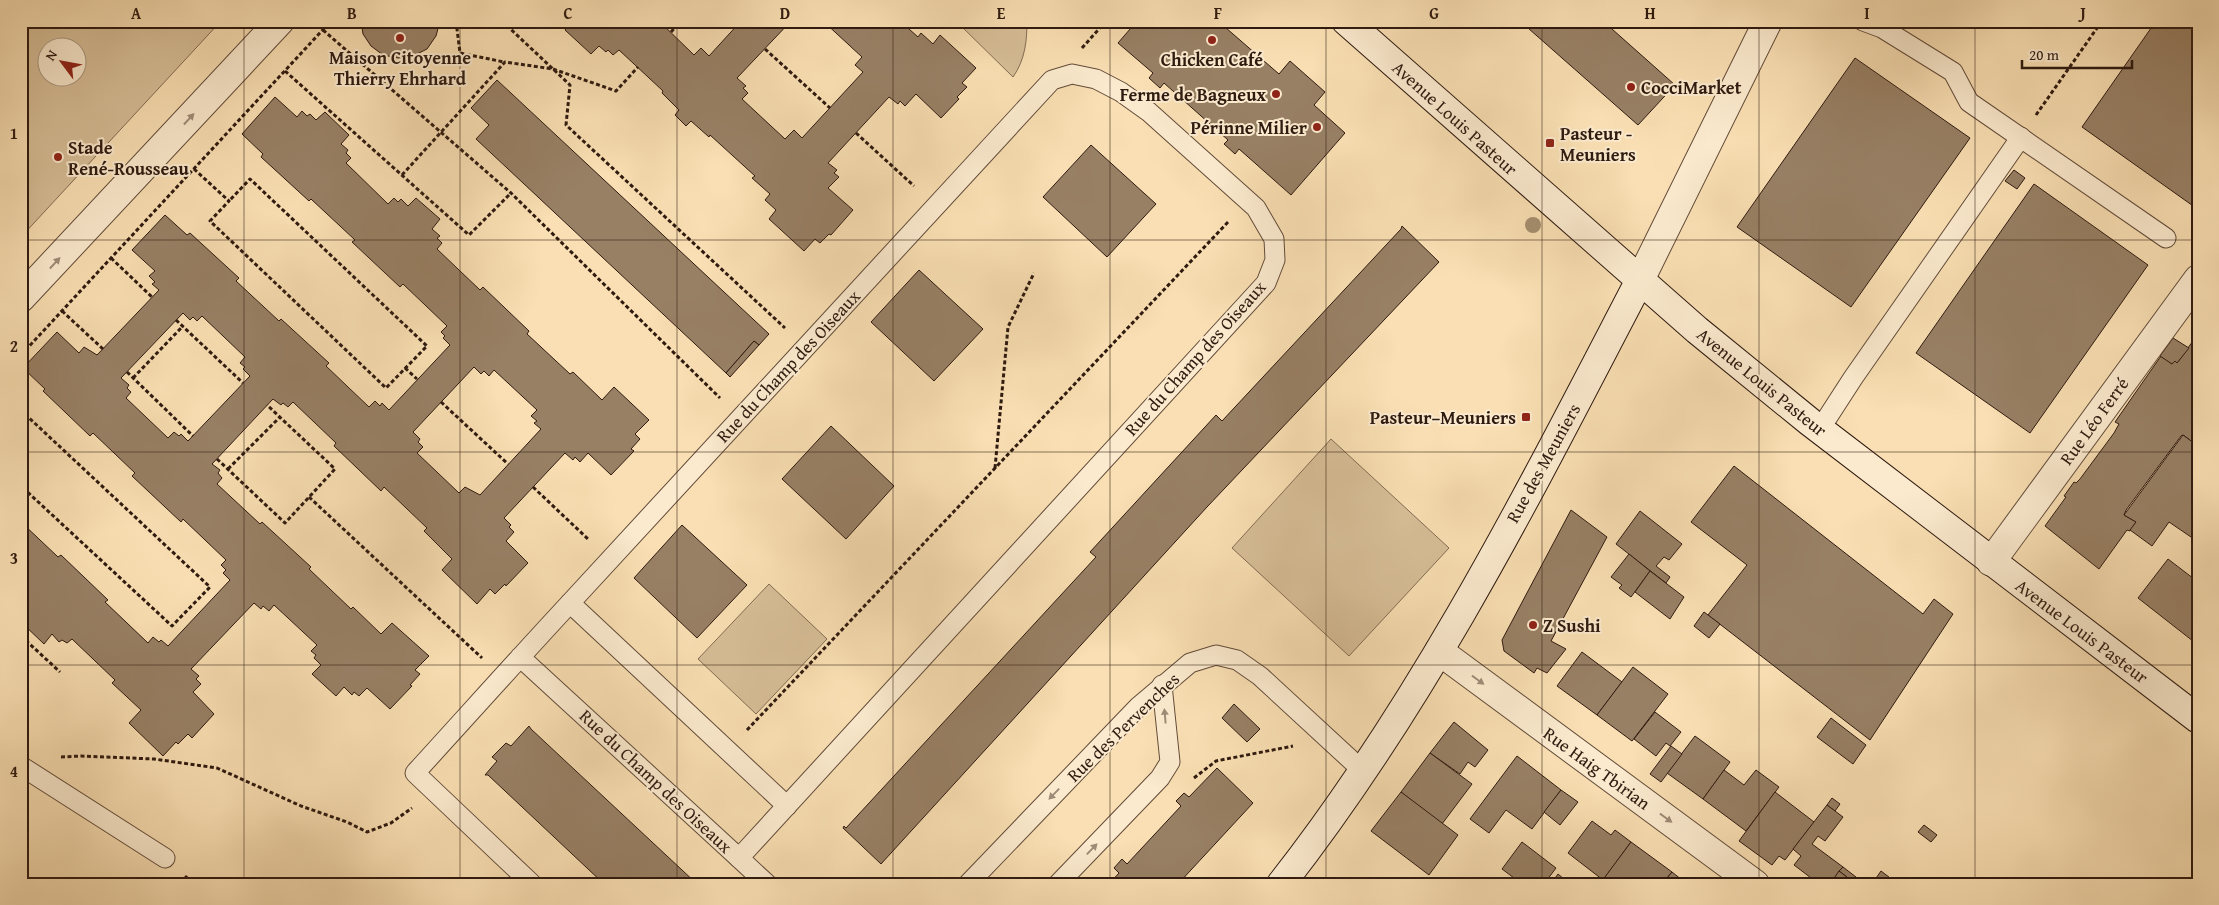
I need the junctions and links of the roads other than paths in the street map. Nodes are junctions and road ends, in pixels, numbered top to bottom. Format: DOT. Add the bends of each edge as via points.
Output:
graph roads {
  1 [pos="280,21"];
  2 [pos="1346,21"];
  3 [pos="1768,21"];
  4 [pos="1863,21"];
  5 [pos="2021,138"];
  6 [pos="2166,238"];
  7 [pos="1640,280"];
  8 [pos="2198,280"];
  9 [pos="21,298"];
  10 [pos="1820,429"];
  11 [pos="1991,562"];
  12 [pos="570,602"];
  13 [pos="1439,651"];
  14 [pos="520,657"];
  15 [pos="1162,685"];
  16 [pos="2198,719"];
  17 [pos="21,766"];
  18 [pos="1363,771"];
  19 [pos="787,806"];
  20 [pos="164,858"];
  21 [pos="739,858"];
  22 [pos="1287,882"];
  23 [pos="532,884"];
  24 [pos="767,884"];
  25 [pos="968,884"];
  26 [pos="1058,884"];
  27 [pos="1755,884"];
  9 -- 1 [label="street, one-way"];
  2 -- 7 [label="street, Avenue Louis Pasteur"];
  3 -- 7 [label="street, Rue des Meuniers"];
  4 -- 5 [label="lane" via="1882,28 1953,72 1969,102"];
  5 -- 6 [label="lane"];
  5 -- 10 [label="lane"];
  7 -- 10 [label="street, Avenue Louis Pasteur"];
  7 -- 13 [label="street, Rue des Meuniers" via="1561,432"];
  8 -- 11 [label="street, Rue Léo Ferré"];
  10 -- 11 [label="street, Avenue Louis Pasteur"];
  11 -- 16 [label="street, Avenue Louis Pasteur"];
  12 -- 14 [label="lane, Rue du Champ des Oiseaux"];
  12 -- 19 [label="lane"];
  12 -- 19 [label="lane, Rue du Champ des Oiseaux" via="1052,80 1072,74 1096,79 1112,88 1150,112 1256,208 1274,239 1275,260 1266,283"];
  13 -- 18 [label="street, Rue des Meuniers"];
  13 -- 27 [label="street, Rue Haig Tbirian, one-way"];
  14 -- 21 [label="lane, Rue du Champ des Oiseaux"];
  14 -- 23 [label="lane, Rue du Champ des Oiseaux" via="415,772"];
  15 -- 18 [label="lane, Rue des Pervenches" via="1190,663 1216,655 1237,660 1260,676"];
  15 -- 25 [label="lane, Rue des Pervenches, one-way"];
  26 -- 15 [label="lane, one-way" via="1156,782 1170,762"];
  17 -- 20 [label="lane"];
  18 -- 22 [label="street, Rue des Meuniers"];
  19 -- 21 [label="lane, Rue du Champ des Oiseaux"];
  21 -- 24 [label="lane"];
}
